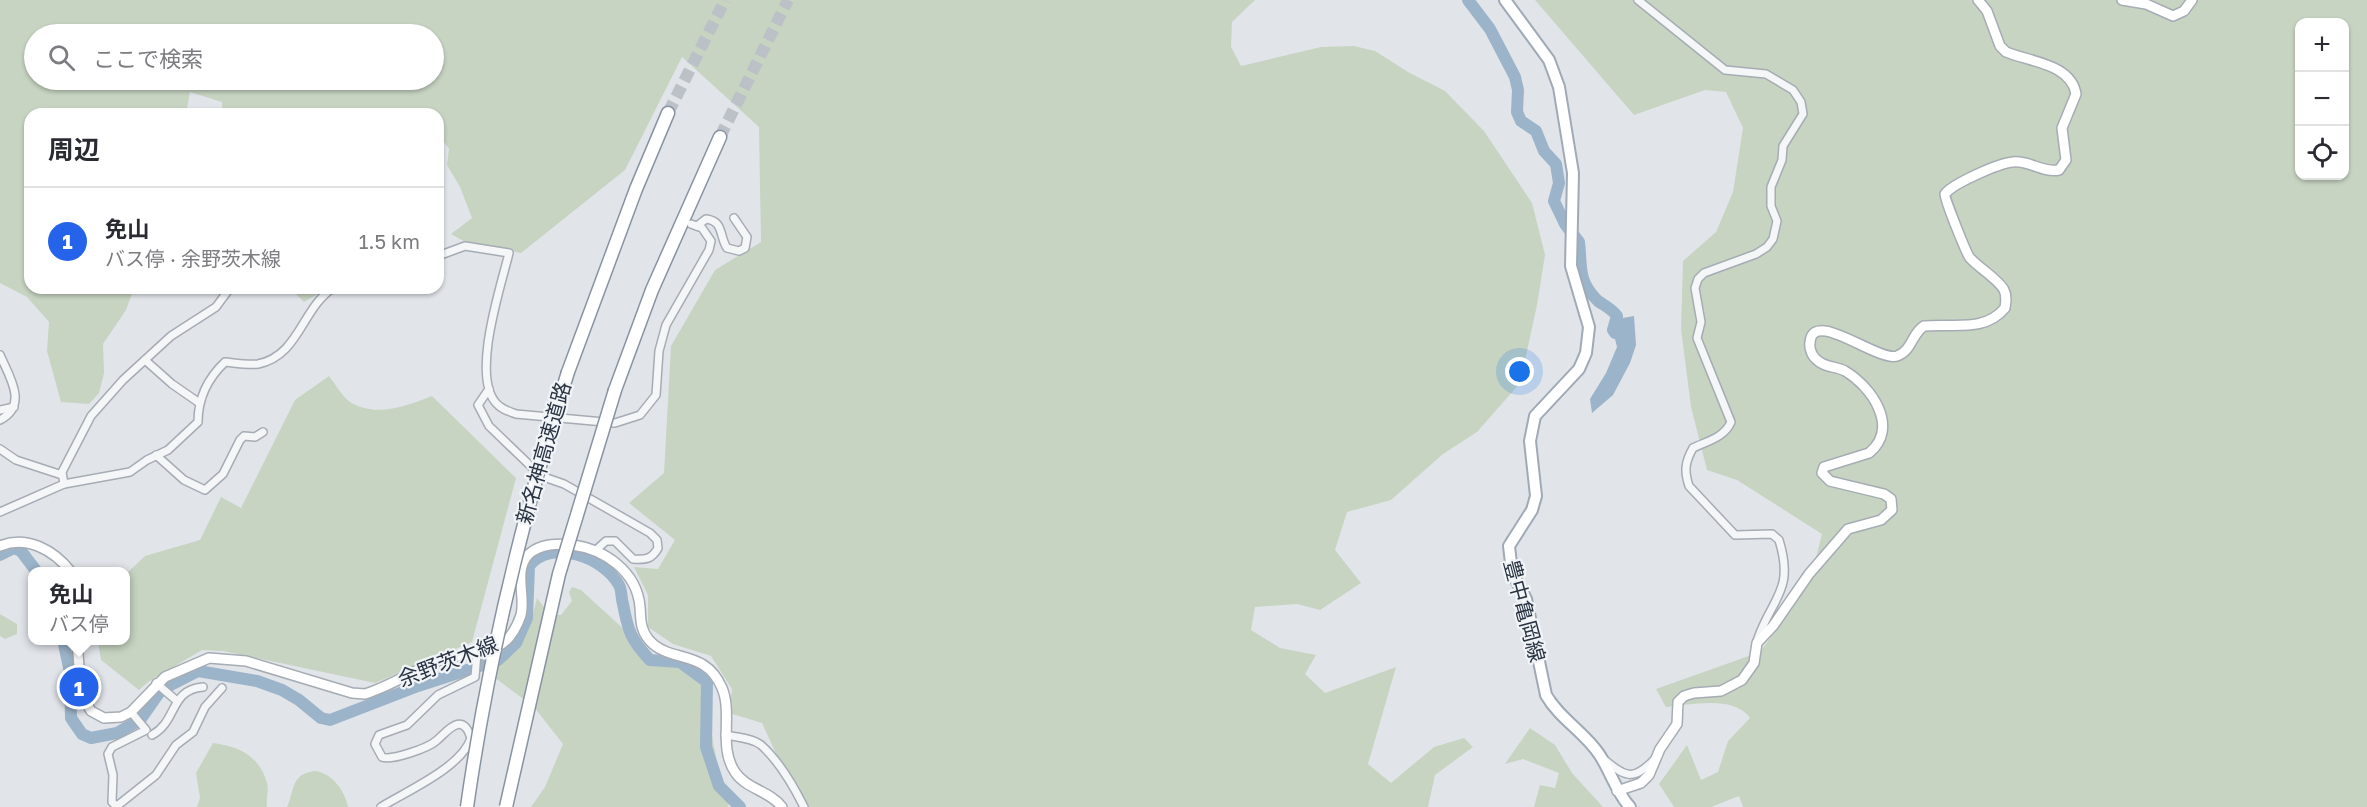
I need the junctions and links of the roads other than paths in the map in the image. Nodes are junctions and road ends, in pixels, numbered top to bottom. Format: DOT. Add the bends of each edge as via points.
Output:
graph roads {
  1 [pos="1505,0"];
  2 [pos="1638,0"];
  3 [pos="1978,0"];
  4 [pos="2122,0"];
  5 [pos="2192,0"];
  6 [pos="668,113"];
  7 [pos="720,136"];
  8 [pos="734,219"];
  9 [pos="444,254"];
  10 [pos="226,294"];
  11 [pos="326,294"];
  12 [pos="0,355"];
  13 [pos="145,360"];
  14 [pos="489,389"];
  15 [pos="198,402"];
  16 [pos="14,407"];
  17 [pos="0,410"];
  18 [pos="0,420"];
  19 [pos="263,432"];
  20 [pos="0,449"];
  21 [pos="156,455"];
  22 [pos="62,475"];
  23 [pos="64,484"];
  24 [pos="0,512"];
  25 [pos="0,546"];
  26 [pos="596,550"];
  27 [pos="68,567"];
  28 [pos="1756,643"];
  29 [pos="77,645"];
  30 [pos="477,655"];
  31 [pos="157,685"];
  32 [pos="203,687"];
  33 [pos="222,688"];
  34 [pos="177,701"];
  35 [pos="131,712"];
  36 [pos="146,730"];
  37 [pos="725,735"];
  38 [pos="1600,755"];
  39 [pos="1656,758"];
  40 [pos="1617,791"];
  41 [pos="117,807"];
  42 [pos="381,807"];
  43 [pos="467,807"];
  44 [pos="506,807"];
  45 [pos="782,807"];
  46 [pos="804,807"];
  47 [pos="1630,807"];
  1 -- 38 [label="main road, 豊中亀岡線" via="1549,60 1559,87 1573,173 1571,266 1589,327 1586,353 1579,369 1535,416 1530,441 1536,496 1532,510 1509,546 1508,560 1526,599 1546,695"];
  2 -- 28 [label="street" via="1725,70 1766,75 1793,90 1801,102 1803,114 1783,146 1771,187 1771,206 1777,221 1773,239 1755,254 1704,273 1695,288 1701,322 1697,338 1731,422 1720,436 1693,448 1684,469 1696,494 1735,535 1772,534 1779,540 1784,576 1781,593"];
  3 -- 28 [label="street" via="1987,11 2000,46 2059,70 2075,86 2076,94 2062,128 2066,160 2059,170 2047,172 2024,163 2005,163 1957,184 1945,194 1944,201 1960,230 1965,253 2006,292 2005,308 1993,320 1959,326 1924,326 1916,330 1903,353 1888,357 1828,329 1812,336 1809,342 1815,358 1844,370 1860,384 1881,408 1883,424 1880,441 1869,453 1824,467 1822,473 1830,481 1884,494 1891,498 1892,510 1881,520 1848,529"];
  4 -- 5 [label="street" via="2146,4 2174,16"];
  6 -- 43 [label="highway, 新名神高速道路, bridge" via="568,372 524,516 489,675"];
  7 -- 44 [label="highway, bridge" via="652,290 615,390 559,574"];
  8 -- 14 [label="street" via="747,237 745,248 739,251 727,248 714,220 694,225 708,233 709,250 666,325 659,351 656,395 640,415 615,423 516,414 494,401"];
  9 -- 14 [label="street" via="465,246 509,253 487,344"];
  10 -- 13 [label="street" via="216,307 171,336"];
  11 -- 15 [label="street" via="277,357 258,364 225,363"];
  12 -- 16 [label="street" via="16,392"];
  13 -- 15 [label="street"];
  13 -- 22 [label="street" via="91,416"];
  14 -- 26 [label="street" via="478,405 480,412 489,426 542,476 564,484 650,533 658,548 643,560 633,559 615,541 606,541"];
  15 -- 21 [label="street" via="198,422 168,450"];
  16 -- 17 [label="street"];
  16 -- 18 [label="street"];
  19 -- 21 [label="street" via="255,437 244,436 223,474 205,490 184,480"];
  20 -- 22 [label="street" via="16,460"];
  21 -- 23 [label="street" via="130,472"];
  22 -- 23 [label="street"];
  23 -- 24 [label="street"];
  25 -- 27 [label="street" via="19,542 42,548"];
  26 -- 30 [label="street, 余野茨木線" via="561,544 541,547 528,555 521,569 522,609 516,628 498,647"];
  26 -- 37 [label="street, 余野茨木線" via="626,571 640,606 639,621 650,641 661,650 699,662 718,680 723,691"];
  28 -- 39 [label="street" via="1754,663 1742,680 1721,691 1684,696 1678,702 1677,724"];
  29 -- 35 [label="street" via="79,687 87,706 104,718"];
  30 -- 31 [label="street, 余野茨木線" via="440,660 365,694 246,661 218,658 200,660"];
  30 -- 42 [label="street" via="477,674 471,681 438,695 406,725 379,735 376,749 388,759 432,744 454,725 465,728 471,738 462,756"];
  31 -- 34 [label="street"];
  31 -- 35 [label="street, 余野茨木線"];
  32 -- 34 [label="street" via="194,688"];
  33 -- 41 [label="street" via="205,707 193,732 176,745 156,775"];
  34 -- 36 [label="street" via="164,729 154,736"];
  35 -- 36 [label="street"];
  36 -- 41 [label="street" via="112,747 108,754 113,775 112,802"];
  37 -- 45 [label="street, 余野茨木線" via="735,773"];
  37 -- 46 [label="street" via="761,745 792,784"];
  38 -- 39 [label="street" via="1620,772 1630,775 1639,774"];
  38 -- 40 [label="main road, 豊中亀岡線"];
  39 -- 40 [label="street" via="1641,783"];
  40 -- 47 [label="main road, 豊中亀岡線"];
}
